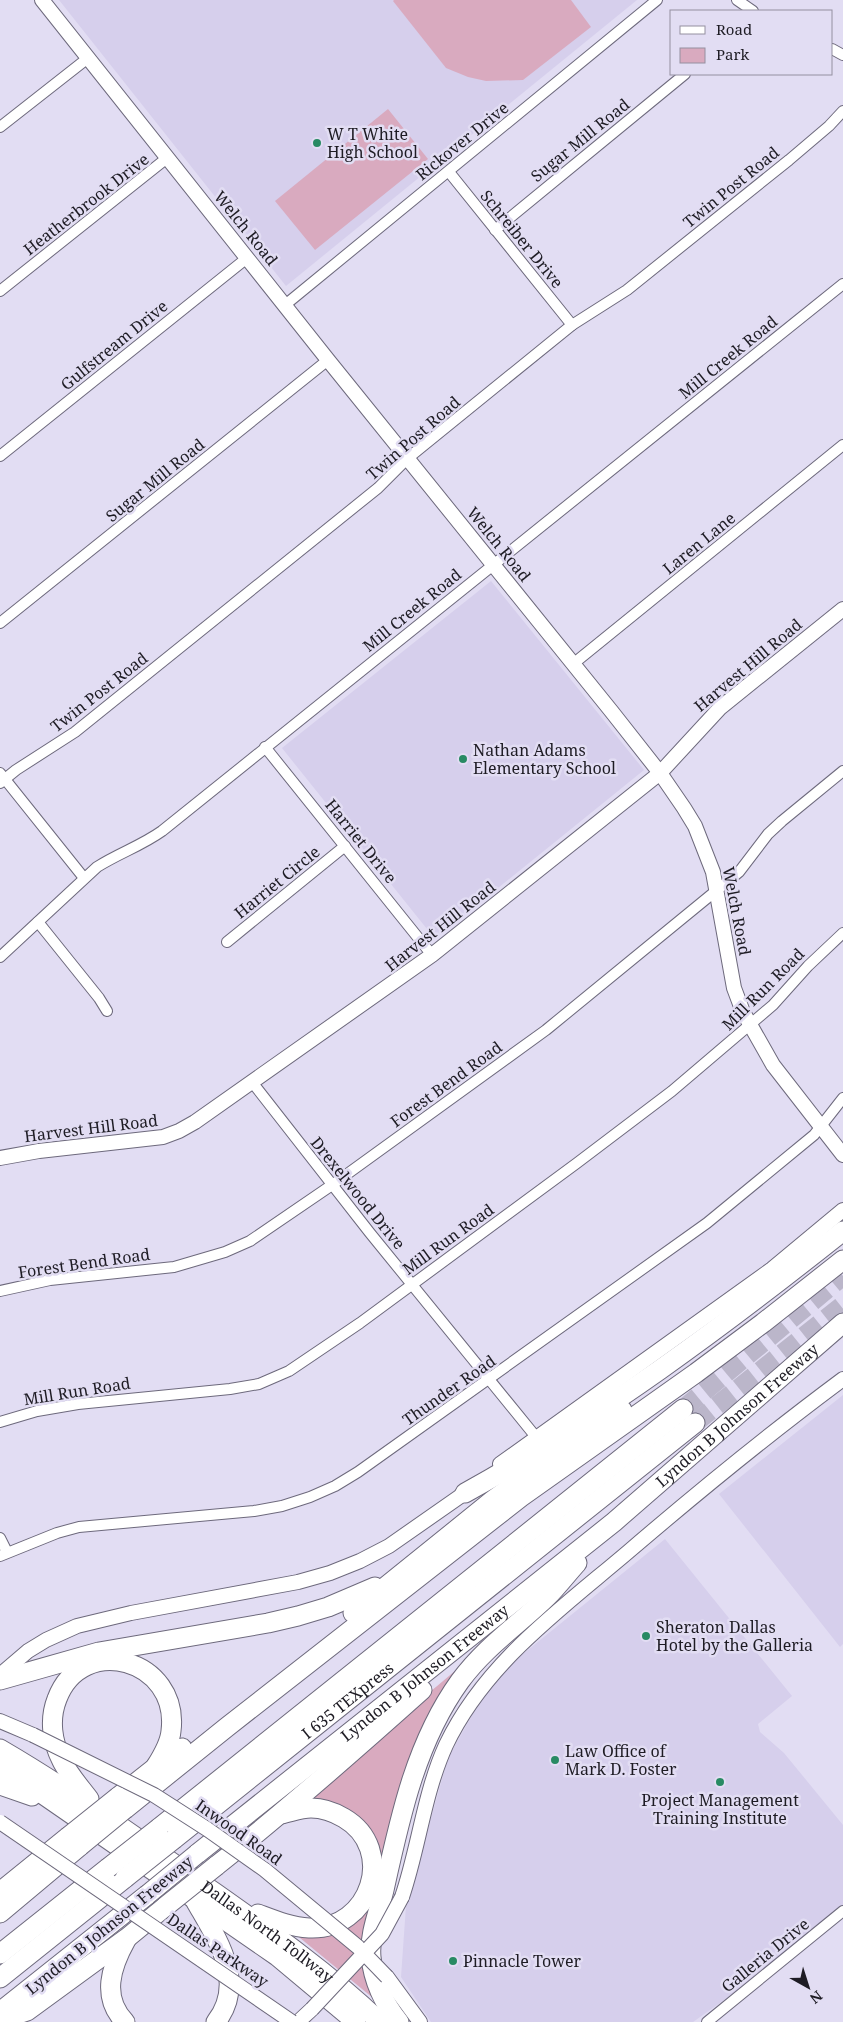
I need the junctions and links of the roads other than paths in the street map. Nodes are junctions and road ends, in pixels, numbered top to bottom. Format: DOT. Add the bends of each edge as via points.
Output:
graph roads {
  1 [pos="42,0"];
  2 [pos="657,0"];
  3 [pos="737,0"];
  4 [pos="752,10"];
  5 [pos="88,58"];
  6 [pos="684,75"];
  7 [pos="843,111"];
  8 [pos="0,127"];
  9 [pos="167,158"];
  10 [pos="448,172"];
  11 [pos="495,230"];
  12 [pos="247,258"];
  13 [pos="843,284"];
  14 [pos="0,291"];
  15 [pos="285,305"];
  16 [pos="572,325"];
  17 [pos="328,360"];
  18 [pos="843,445"];
  19 [pos="0,456"];
  20 [pos="408,458"];
  21 [pos="493,564"];
  22 [pos="843,609"];
  23 [pos="0,623"];
  24 [pos="573,664"];
  25 [pos="265,746"];
  26 [pos="843,771"];
  27 [pos="660,773"];
  28 [pos="2,778"];
  29 [pos="346,846"];
  30 [pos="84,878"];
  31 [pos="717,890"];
  32 [pos="38,922"];
  33 [pos="843,933"];
  34 [pos="227,942"];
  35 [pos="432,955"];
  36 [pos="0,957"];
  37 [pos="106,1011"];
  38 [pos="750,1026"];
  39 [pos="252,1082"];
  40 [pos="843,1098"];
  41 [pos="821,1127"];
  42 [pos="843,1156"];
  43 [pos="0,1158"];
  44 [pos="332,1185"];
  45 [pos="842,1218"];
  46 [pos="843,1260"];
  47 [pos="411,1284"];
  48 [pos="0,1291"];
  49 [pos="843,1323"];
  50 [pos="696,1373"];
  51 [pos="490,1379"];
  52 [pos="843,1379"];
  53 [pos="683,1409"];
  54 [pos="0,1422"];
  55 [pos="696,1423"];
  56 [pos="536,1437"];
  57 [pos="465,1493"];
  58 [pos="614,1522"];
  59 [pos="0,1538"];
  60 [pos="4,1554"];
  61 [pos="396,1577"];
  62 [pos="460,1644"];
  63 [pos="0,1675"];
  64 [pos="0,1680"];
  65 [pos="0,1721"];
  66 [pos="0,1749"];
  67 [pos="0,1767"];
  68 [pos="156,1767"];
  69 [pos="0,1785"];
  70 [pos="121,1803"];
  71 [pos="56,1805"];
  72 [pos="97,1810"];
  73 [pos="281,1814"];
  74 [pos="0,1822"];
  75 [pos="74,1842"];
  76 [pos="0,1891"];
  77 [pos="194,1898"];
  78 [pos="233,1905"];
  79 [pos="843,1911"];
  80 [pos="0,1912"];
  81 [pos="127,1938"];
  82 [pos="0,1954"];
  83 [pos="365,1954"];
  84 [pos="0,1978"];
  85 [pos="0,2012"];
  86 [pos="0,2020"];
  87 [pos="412,2020"];
  88 [pos="125,2022"];
  89 [pos="216,2022"];
  90 [pos="292,2022"];
  91 [pos="298,2022"];
  92 [pos="356,2022"];
  93 [pos="380,2022"];
  94 [pos="707,2022"];
  1 -- 5 [label="main road, Welch Road"];
  2 -- 10 [label="street, Rickover Drive"];
  3 -- 4 [label="street"];
  5 -- 8 [label="street"];
  5 -- 9 [label="main road, Welch Road"];
  6 -- 11 [label="street, Sugar Mill Road"];
  7 -- 16 [label="street, Twin Post Road" via="789,160 627,290"];
  9 -- 12 [label="main road, Welch Road"];
  9 -- 14 [label="street, Heatherbrook Drive"];
  10 -- 11 [label="street, Schreiber Drive"];
  10 -- 15 [label="street, Rickover Drive"];
  11 -- 16 [label="street, Schreiber Drive"];
  12 -- 15 [label="main road, Welch Road"];
  12 -- 19 [label="street, Gulfstream Drive"];
  13 -- 21 [label="street, Mill Creek Road"];
  15 -- 17 [label="main road, Welch Road"];
  16 -- 20 [label="street, Twin Post Road"];
  17 -- 20 [label="main road, Welch Road"];
  17 -- 23 [label="street, Sugar Mill Road"];
  18 -- 24 [label="street, Laren Lane"];
  20 -- 21 [label="main road, Welch Road"];
  20 -- 28 [label="street, Twin Post Road" via="378,488 76,732"];
  21 -- 24 [label="main road, Welch Road"];
  21 -- 25 [label="street, Mill Creek Road"];
  22 -- 27 [label="main road, Harvest Hill Road" via="720,708"];
  24 -- 27 [label="main road, Welch Road"];
  25 -- 29 [label="street, Harriet Drive"];
  25 -- 30 [label="street, Mill Creek Road" via="145,843 111,858"];
  26 -- 31 [label="street, Forest Bend Road" via="768,834 749,862"];
  27 -- 31 [label="main road, Welch Road" via="695,826"];
  27 -- 35 [label="main road, Harvest Hill Road"];
  28 -- 30 [label="street"];
  29 -- 34 [label="street, Harriet Circle"];
  29 -- 35 [label="street, Harriet Drive"];
  30 -- 32 [label="street, Mill Creek Road"];
  31 -- 38 [label="main road, Welch Road" via="734,988"];
  31 -- 44 [label="street, Forest Bend Road" via="513,1055"];
  32 -- 36 [label="street, Mill Creek Road"];
  32 -- 37 [label="street"];
  33 -- 38 [label="street, Mill Run Road"];
  35 -- 39 [label="main road, Harvest Hill Road"];
  38 -- 41 [label="main road, Welch Road" via="773,1065"];
  38 -- 47 [label="street, Mill Run Road" via="578,1163"];
  39 -- 43 [label="main road, Harvest Hill Road" via="179,1132 163,1137"];
  39 -- 44 [label="street, Drexelwood Drive"];
  40 -- 41 [label="street, Thunder Road"];
  41 -- 42 [label="main road, Welch Road"];
  41 -- 51 [label="street, Thunder Road" via="707,1223"];
  44 -- 47 [label="street, Drexelwood Drive"];
  44 -- 48 [label="street, Forest Bend Road" via="250,1241 206,1259 174,1267 50,1280"];
  45 -- 56 [label="main road"];
  45 -- 57 [label="highway" via="775,1285 699,1342 518,1464"];
  46 -- 50 [label="highway"];
  47 -- 51 [label="street, Drexelwood Drive"];
  47 -- 54 [label="street, Mill Run Road" via="298,1366 259,1384 78,1404"];
  49 -- 58 [label="highway, Lyndon B Johnson Freeway"];
  50 -- 61 [label="highway" via="654,1387 509,1489"];
  50 -- 70 [label="highway" via="521,1498 227,1727"];
  51 -- 56 [label="street, Drexelwood Drive"];
  51 -- 60 [label="street, Thunder Road" via="358,1472 310,1497 254,1511 79,1527"];
  52 -- 83 [label="main road, Lyndon B Johnson Freeway, bridge" via="645,1538 514,1651 490,1678 462,1716 437,1767 402,1897 382,1934"];
  53 -- 82 [label="highway, I 635 TEXpress, bridge"];
  55 -- 84 [label="highway, I 635 TEXpress, bridge"];
  56 -- 57 [label="main road"];
  57 -- 63 [label="main road" via="389,1546 330,1573 298,1582 131,1613 64,1631 28,1651"];
  58 -- 62 [label="highway, Lyndon B Johnson Freeway"];
  58 -- 87 [label="highway" via="547,1597 496,1640 478,1660 446,1702 421,1752 390,1858 371,1956 386,2003"];
  59 -- 60 [label="street"];
  61 -- 64 [label="highway" via="328,1607 298,1616 99,1652"];
  61 -- 68 [label="highway"];
  62 -- 73 [label="highway" via="435,1678"];
  62 -- 85 [label="highway, Lyndon B Johnson Freeway, bridge"];
  65 -- 83 [label="main road, Inwood Road, bridge" via="116,1775 172,1806 258,1865"];
  66 -- 72 [label="highway, Dallas North Tollway"];
  67 -- 71 [label="highway, Dallas North Tollway"];
  68 -- 70 [label="highway"];
  68 -- 72 [label="highway" via="168,1744 172,1721 168,1700 156,1680 137,1665 114,1660 102,1661 77,1672 58,1694 52,1718 53,1732 62,1761"];
  69 -- 71 [label="highway"];
  70 -- 75 [label="highway, bridge"];
  71 -- 77 [label="highway, Dallas North Tollway"];
  72 -- 78 [label="highway, Dallas North Tollway"];
  73 -- 78 [label="highway" via="320,1808 355,1826 366,1842 372,1861 372,1878 366,1897 345,1919 311,1928"];
  73 -- 81 [label="highway, bridge"];
  74 -- 90 [label="main road, Dallas Parkway, bridge"];
  75 -- 76 [label="highway"];
  75 -- 80 [label="highway"];
  77 -- 89 [label="highway" via="225,1955 229,1972 230,1992"];
  77 -- 92 [label="highway, Dallas North Tollway" via="277,1956"];
  78 -- 93 [label="highway, Dallas North Tollway" via="330,1977"];
  79 -- 94 [label="street, Galleria Drive"];
  81 -- 86 [label="highway" via="27,2011"];
  81 -- 88 [label="highway" via="114,1961 111,1978 115,2007"];
  83 -- 87 [label="main road, Inwood Road, bridge" via="390,1981"];
  83 -- 91 [label="main road, Lyndon B Johnson Freeway, bridge"];
}
